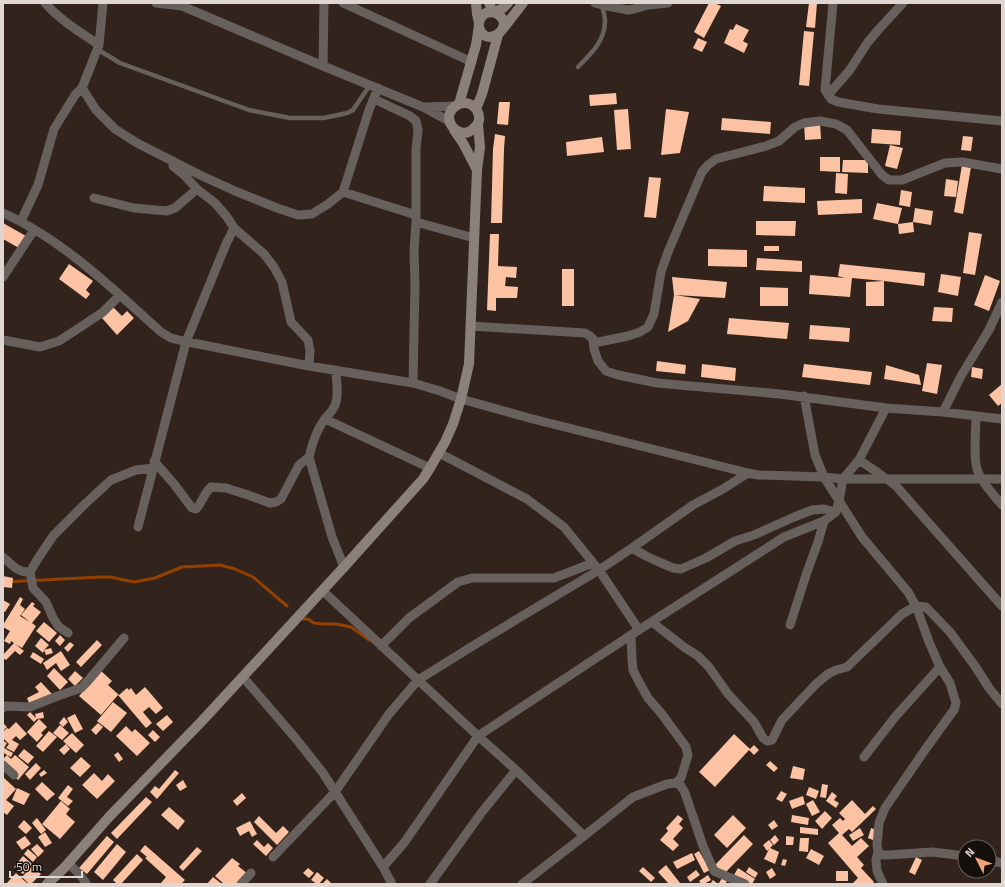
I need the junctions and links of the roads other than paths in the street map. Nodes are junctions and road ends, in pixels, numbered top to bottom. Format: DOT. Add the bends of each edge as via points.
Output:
graph roads {
  1 [pos="45,3"];
  2 [pos="103,3"];
  3 [pos="156,3"];
  4 [pos="324,3"];
  5 [pos="343,3"];
  6 [pos="476,3"];
  7 [pos="508,3"];
  8 [pos="524,3"];
  9 [pos="668,3"];
  10 [pos="834,3"];
  11 [pos="903,3"];
  12 [pos="599,4"];
  13 [pos="492,9"];
  14 [pos="479,25"];
  15 [pos="500,33"];
  16 [pos="98,47"];
  17 [pos="472,62"];
  18 [pos="323,66"];
  19 [pos="578,67"];
  20 [pos="374,87"];
  21 [pos="82,88"];
  22 [pos="828,95"];
  23 [pos="374,99"];
  24 [pos="457,105"];
  25 [pos="423,107"];
  26 [pos="476,109"];
  27 [pos="1002,121"];
  28 [pos="478,124"];
  29 [pos="452,125"];
  30 [pos="161,156"];
  31 [pos="1002,169"];
  32 [pos="477,170"];
  33 [pos="197,189"];
  34 [pos="343,192"];
  35 [pos="94,198"];
  36 [pos="3,213"];
  37 [pos="416,219"];
  38 [pos="21,221"];
  39 [pos="234,228"];
  40 [pos="34,230"];
  41 [pos="474,238"];
  42 [pos="3,277"];
  43 [pos="120,295"];
  44 [pos="1002,302"];
  45 [pos="471,326"];
  46 [pos="3,340"];
  47 [pos="186,342"];
  48 [pos="594,343"];
  49 [pos="309,366"];
  50 [pos="336,370"];
  51 [pos="413,383"];
  52 [pos="804,396"];
  53 [pos="461,399"];
  54 [pos="886,408"];
  55 [pos="943,412"];
  56 [pos="976,416"];
  57 [pos="325,419"];
  58 [pos="1002,419"];
  59 [pos="439,453"];
  60 [pos="309,458"];
  61 [pos="859,460"];
  62 [pos="153,465"];
  63 [pos="430,468"];
  64 [pos="748,473"];
  65 [pos="824,477"];
  66 [pos="843,479"];
  67 [pos="886,479"];
  68 [pos="983,479"];
  69 [pos="1002,479"];
  70 [pos="839,501"];
  71 [pos="1002,505"];
  72 [pos="836,512"];
  73 [pos="824,521"];
  74 [pos="138,526"];
  75 [pos="632,548"];
  76 [pos="3,557"];
  77 [pos="596,566"];
  78 [pos="344,567"];
  79 [pos="30,573"];
  80 [pos="323,591"];
  81 [pos="916,606"];
  82 [pos="1002,606"];
  83 [pos="652,622"];
  84 [pos="790,625"];
  85 [pos="639,630"];
  86 [pos="68,634"];
  87 [pos="631,635"];
  88 [pos="124,638"];
  89 [pos="381,646"];
  90 [pos="940,667"];
  91 [pos="243,677"];
  92 [pos="418,680"];
  93 [pos="1002,704"];
  94 [pos="3,708"];
  95 [pos="478,736"];
  96 [pos="864,757"];
  97 [pos="3,765"];
  98 [pos="516,770"];
  99 [pos="14,775"];
  100 [pos="676,783"];
  101 [pos="335,792"];
  102 [pos="584,836"];
  103 [pos="878,852"];
  104 [pos="957,855"];
  105 [pos="273,858"];
  106 [pos="68,863"];
  107 [pos="383,867"];
  108 [pos="251,873"];
  109 [pos="47,884"];
  110 [pos="86,884"];
  111 [pos="241,884"];
  112 [pos="392,884"];
  113 [pos="430,884"];
  114 [pos="522,884"];
  115 [pos="744,884"];
  116 [pos="883,884"];
  1 -- 16 [label="street"];
  2 -- 16 [label="street"];
  3 -- 18 [label="street" via="182,6"];
  4 -- 18 [label="street"];
  5 -- 17 [label="street"];
  6 -- 14 [label="main road"];
  7 -- 13 [label="main road" via="503,8"];
  8 -- 15 [label="main road"];
  9 -- 12 [label="street" via="628,10"];
  10 -- 22 [label="street" via="825,90"];
  11 -- 22 [label="street" via="868,42 849,71"];
  12 -- 19 [label="lane" via="606,20 604,33 598,46"];
  13 -- 14 [label="main road" via="481,17"];
  13 -- 15 [label="main road" via="503,20 504,26"];
  14 -- 15 [label="main road" via="486,36"];
  14 -- 17 [label="main road"];
  15 -- 26 [label="main road"];
  16 -- 20 [label="lane" via="120,63 250,110 290,118 324,118 347,114"];
  16 -- 21 [label="street"];
  17 -- 24 [label="main road"];
  18 -- 20 [label="street"];
  20 -- 23 [label="street"];
  20 -- 25 [label="street"];
  21 -- 30 [label="street" via="96,110 115,130"];
  21 -- 38 [label="street" via="54,129 38,185"];
  22 -- 27 [label="street" via="838,102 878,109"];
  23 -- 34 [label="street"];
  23 -- 37 [label="street" via="416,121"];
  24 -- 25 [label="street"];
  24 -- 26 [label="main road" via="470,104"];
  24 -- 29 [label="main road" via="449,115"];
  25 -- 29 [label="street"];
  26 -- 28 [label="main road" via="479,116"];
  28 -- 29 [label="main road" via="472,131 463,133"];
  28 -- 32 [label="main road" via="480,147"];
  29 -- 32 [label="main road"];
  30 -- 33 [label="street"];
  30 -- 34 [label="street" via="235,191 298,215 312,214"];
  31 -- 48 [label="street" via="962,162 944,163 902,180 889,180 882,175 847,130 836,124 820,121 804,123 766,146 716,158 702,172 668,252 661,272 654,314 648,326 628,336"];
  32 -- 41 [label="main road"];
  33 -- 35 [label="street" via="168,211 134,208"];
  33 -- 39 [label="street" via="214,203"];
  34 -- 37 [label="street"];
  36 -- 38 [label="street"];
  37 -- 41 [label="street"];
  37 -- 51 [label="street"];
  38 -- 40 [label="street"];
  39 -- 47 [label="street"];
  39 -- 49 [label="street" via="264,254 274,267 282,282 291,322 308,340"];
  40 -- 42 [label="street"];
  40 -- 43 [label="street" via="94,272"];
  41 -- 45 [label="main road"];
  43 -- 46 [label="street" via="103,312 59,341 40,347"];
  43 -- 47 [label="street" via="161,332"];
  44 -- 55 [label="street"];
  45 -- 48 [label="street" via="585,333"];
  45 -- 53 [label="main road" via="469,364"];
  47 -- 49 [label="street"];
  47 -- 62 [label="street"];
  48 -- 52 [label="street" via="598,361 606,371 618,375 657,383"];
  49 -- 50 [label="street"];
  50 -- 51 [label="street"];
  50 -- 57 [label="street" via="336,401 332,412"];
  51 -- 53 [label="street"];
  52 -- 54 [label="street"];
  52 -- 65 [label="street" via="814,455"];
  53 -- 59 [label="main road" via="453,424"];
  53 -- 64 [label="street"];
  54 -- 55 [label="street"];
  54 -- 61 [label="street"];
  55 -- 56 [label="street"];
  56 -- 58 [label="street"];
  56 -- 68 [label="street" via="975,462"];
  57 -- 60 [label="street" via="315,437"];
  57 -- 63 [label="street"];
  59 -- 63 [label="main road"];
  59 -- 77 [label="street" via="527,499 564,527"];
  60 -- 62 [label="street" via="299,465 276,502 270,503 226,488 211,488 196,509 192,508 174,484"];
  60 -- 78 [label="street"];
  61 -- 66 [label="street"];
  61 -- 67 [label="street"];
  62 -- 74 [label="street"];
  62 -- 79 [label="street" via="111,480 53,536"];
  63 -- 78 [label="main road"];
  64 -- 65 [label="street"];
  64 -- 75 [label="street" via="693,505"];
  65 -- 66 [label="street"];
  65 -- 70 [label="street"];
  66 -- 67 [label="street"];
  66 -- 70 [label="street"];
  67 -- 68 [label="street"];
  67 -- 82 [label="street" via="896,486"];
  68 -- 69 [label="street"];
  68 -- 71 [label="street"];
  70 -- 72 [label="street"];
  70 -- 81 [label="street" via="862,537 908,592"];
  72 -- 73 [label="street"];
  72 -- 75 [label="street" via="812,510 735,541 681,569 659,562"];
  73 -- 83 [label="street" via="784,537"];
  73 -- 84 [label="street"];
  75 -- 77 [label="street"];
  76 -- 79 [label="street" via="19,571"];
  77 -- 85 [label="street"];
  77 -- 89 [label="street" via="554,578 472,578 458,582 409,618"];
  77 -- 92 [label="street"];
  78 -- 80 [label="main road"];
  79 -- 86 [label="street" via="33,588 46,602 59,627"];
  80 -- 89 [label="street"];
  80 -- 91 [label="main road"];
  81 -- 83 [label="street" via="902,614 847,667 828,674 816,684 782,720 772,740 767,741 709,667"];
  81 -- 90 [label="street"];
  81 -- 93 [label="street" via="926,607 950,632"];
  83 -- 85 [label="street"];
  85 -- 87 [label="street"];
  87 -- 95 [label="street"];
  87 -- 100 [label="street" via="633,670 648,698 686,747 688,755 681,778"];
  88 -- 94 [label="street" via="81,688 30,707"];
  89 -- 92 [label="street"];
  90 -- 96 [label="street" via="895,717"];
  90 -- 103 [label="street" via="950,683 956,703 954,710 885,808 879,823"];
  91 -- 101 [label="street" via="323,772"];
  91 -- 106 [label="main road"];
  92 -- 95 [label="street"];
  92 -- 101 [label="street" via="389,714"];
  95 -- 98 [label="street"];
  95 -- 107 [label="street" via="404,843"];
  97 -- 99 [label="street"];
  98 -- 102 [label="street"];
  98 -- 113 [label="street"];
  100 -- 102 [label="street" via="633,797"];
  100 -- 115 [label="street" via="685,793 714,871"];
  101 -- 105 [label="street"];
  101 -- 107 [label="street"];
  102 -- 114 [label="street"];
  103 -- 104 [label="street" via="883,855 932,852"];
  103 -- 116 [label="street" via="877,871"];
  106 -- 109 [label="main road"];
  106 -- 110 [label="street"];
  107 -- 112 [label="street"];
  108 -- 111 [label="street"];
}
